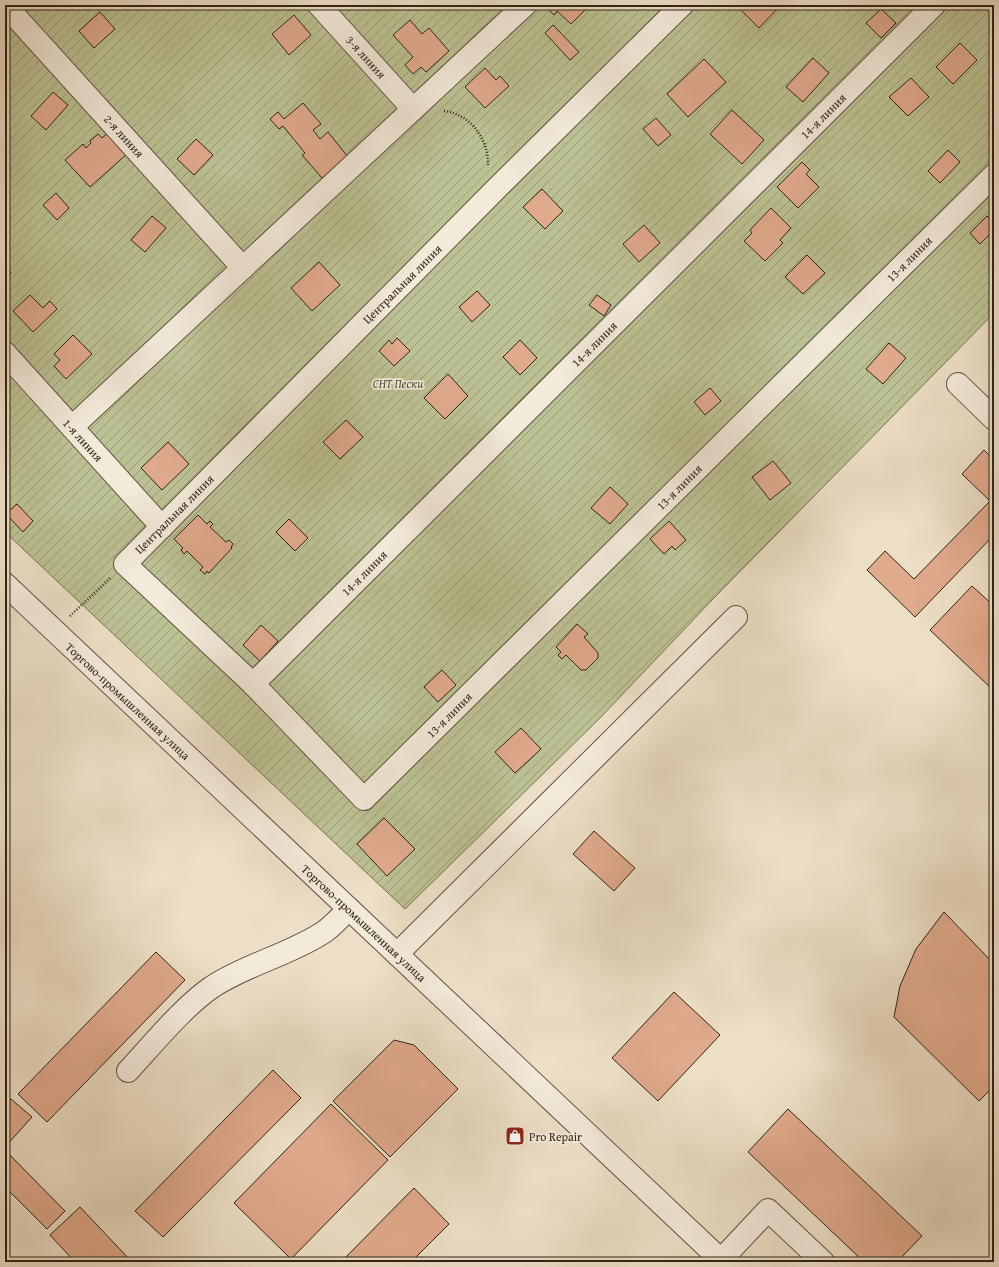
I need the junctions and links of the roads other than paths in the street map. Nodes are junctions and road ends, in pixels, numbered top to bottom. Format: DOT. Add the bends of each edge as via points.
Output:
graph roads {
  1 [pos="5,5"];
  2 [pos="319,5"];
  3 [pos="525,5"];
  4 [pos="682,5"];
  5 [pos="934,5"];
  6 [pos="413,109"];
  7 [pos="994,175"];
  8 [pos="243,268"];
  9 [pos="5,353"];
  10 [pos="958,384"];
  11 [pos="994,419"];
  12 [pos="72,427"];
  13 [pos="162,527"];
  14 [pos="5,584"];
  15 [pos="736,617"];
  16 [pos="253,684"];
  17 [pos="349,909"];
  18 [pos="397,954"];
  19 [pos="128,1071"];
  20 [pos="722,1261"];
  21 [pos="823,1262"];
  1 -- 8 [label="street, 2-я линия"];
  2 -- 6 [label="street, 3-я линия"];
  3 -- 6 [label="street"];
  4 -- 13 [label="street, Центральная линия"];
  5 -- 16 [label="street, 14-я линия"];
  6 -- 8 [label="street"];
  7 -- 16 [label="street, 13-я линия" via="364,799"];
  8 -- 12 [label="street"];
  9 -- 12 [label="street, 1-я линия"];
  10 -- 11 [label="street"];
  12 -- 13 [label="street, 1-я линия"];
  13 -- 16 [label="street, Центральная линия" via="125,564"];
  14 -- 17 [label="street, Торгово-промышленная улица"];
  15 -- 18 [label="street"];
  17 -- 18 [label="street, Торгово-промышленная улица"];
  17 -- 19 [label="street" via="325,931 297,947 212,987 188,1008"];
  18 -- 20 [label="street, Торгово-промышленная улица"];
  20 -- 21 [label="street" via="768,1210"];
}
